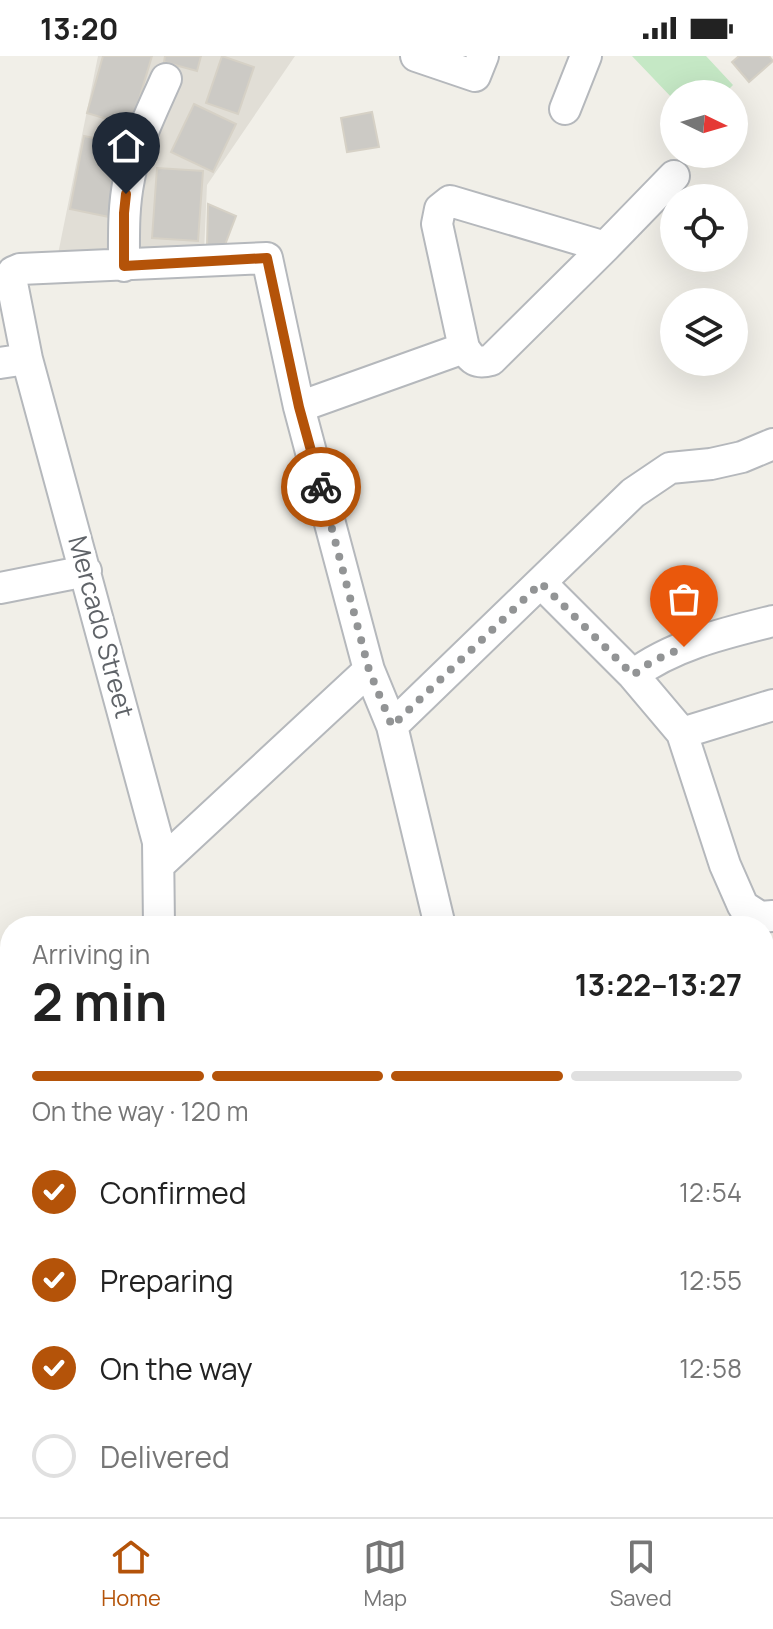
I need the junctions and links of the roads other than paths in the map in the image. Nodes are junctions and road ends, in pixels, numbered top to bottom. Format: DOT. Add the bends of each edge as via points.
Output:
graph roads {
  1 [pos="416,56"];
  2 [pos="483,56"];
  3 [pos="586,56"];
  4 [pos="166,79"];
  5 [pos="565,109"];
  6 [pos="674,176"];
  7 [pos="605,247"];
  8 [pos="124,266"];
  9 [pos="464,348"];
  10 [pos="14,361"];
  11 [pos="299,407"];
  12 [pos="773,444"];
  13 [pos="86,571"];
  14 [pos="541,583"];
  15 [pos="0,588"];
  16 [pos="773,621"];
  17 [pos="369,670"];
  18 [pos="633,675"];
  19 [pos="773,705"];
  20 [pos="392,726"];
  21 [pos="682,733"];
  22 [pos="160,864"];
  23 [pos="159,916"];
  24 [pos="438,916"];
  25 [pos="758,916"];
  1 -- 2 [label="street" via="475,76"];
  3 -- 5 [label="street"];
  4 -- 8 [label="street" via="129,175"];
  6 -- 7 [label="street"];
  7 -- 9 [label="street" via="491,360 472,360"];
  7 -- 9 [label="street" via="450,201 440,209 437,224"];
  8 -- 10 [label="street, Mercado Street" via="13,272"];
  8 -- 11 [label="street" via="267,258"];
  9 -- 11 [label="street"];
  10 -- 13 [label="street, Mercado Street"];
  11 -- 17 [label="street"];
  12 -- 14 [label="street" via="742,457 670,468 633,493"];
  13 -- 15 [label="street"];
  13 -- 22 [label="street, Mercado Street"];
  14 -- 18 [label="street"];
  14 -- 20 [label="street"];
  16 -- 18 [label="street" via="684,647"];
  17 -- 20 [label="street"];
  17 -- 22 [label="street"];
  18 -- 21 [label="street"];
  19 -- 21 [label="street"];
  20 -- 24 [label="street"];
  21 -- 25 [label="street" via="725,865 743,906"];
  22 -- 23 [label="street, Mercado Street"];
}
